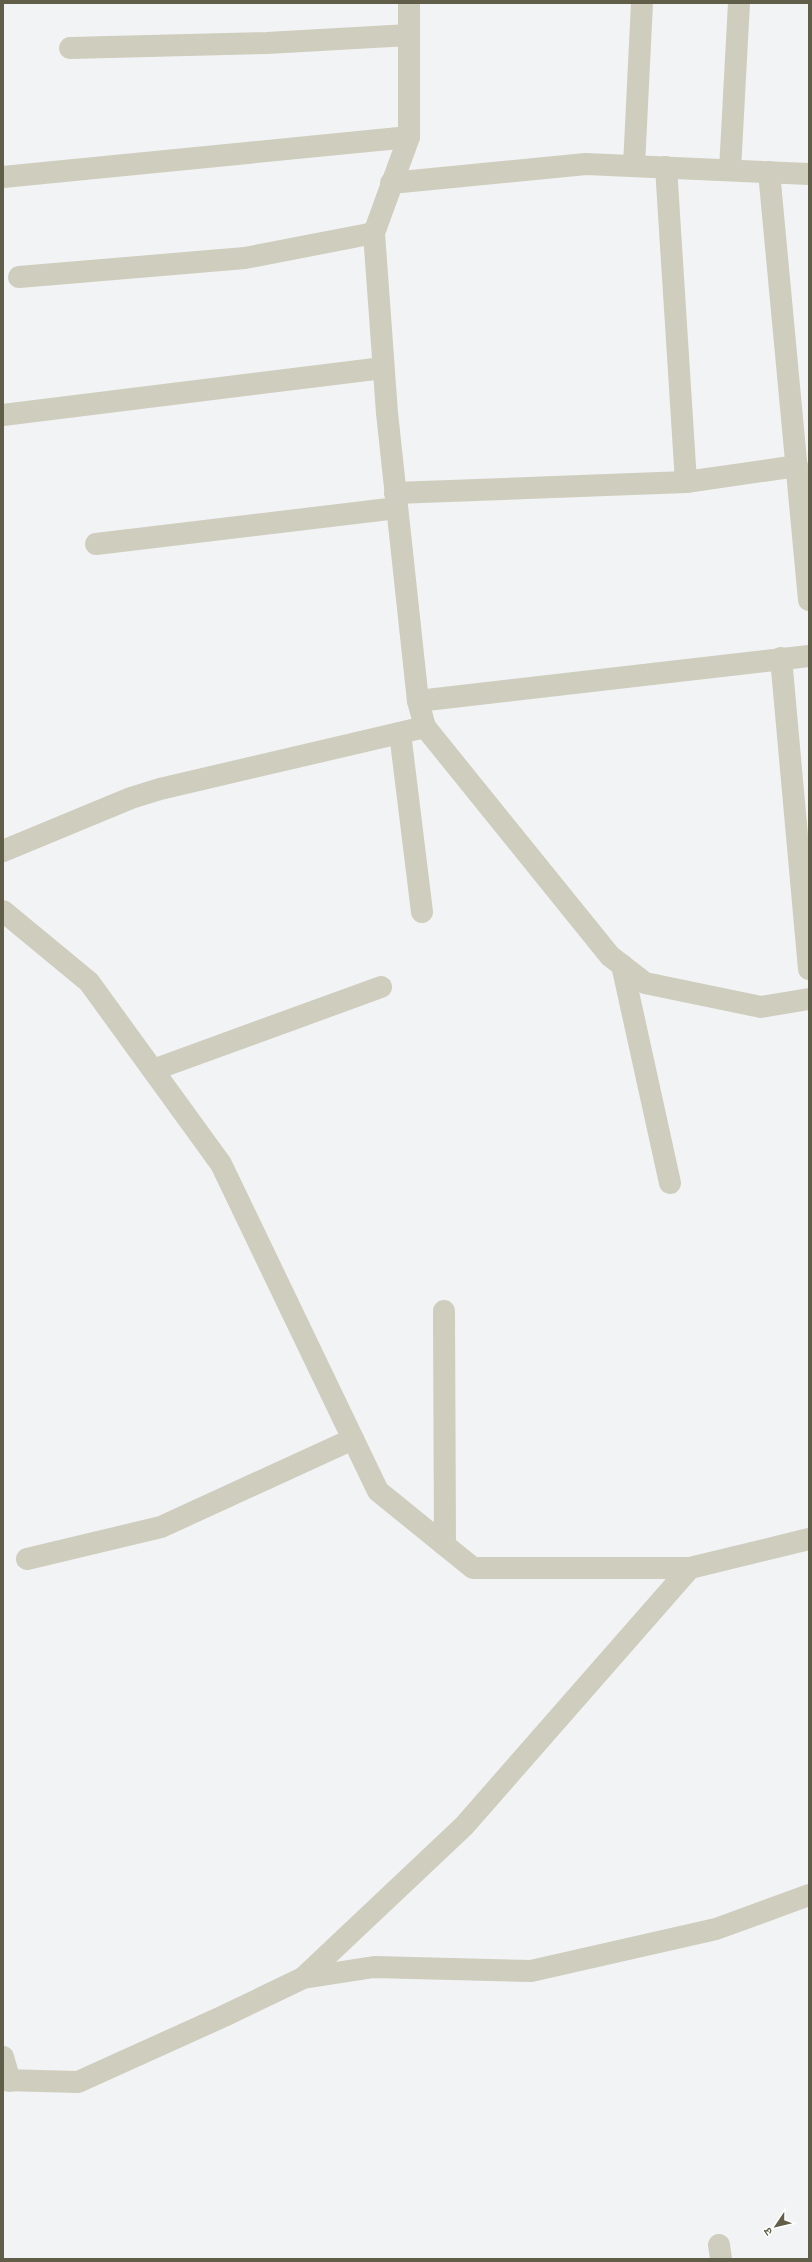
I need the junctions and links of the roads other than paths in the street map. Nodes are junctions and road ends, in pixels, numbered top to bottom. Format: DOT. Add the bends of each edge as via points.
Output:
graph roads {
  1 [pos="409,3"];
  2 [pos="642,3"];
  3 [pos="739,3"];
  4 [pos="409,35"];
  5 [pos="70,48"];
  6 [pos="409,137"];
  7 [pos="634,166"];
  8 [pos="666,167"];
  9 [pos="730,170"];
  10 [pos="769,172"];
  11 [pos="809,174"];
  12 [pos="3,177"];
  13 [pos="391,183"];
  14 [pos="374,233"];
  15 [pos="19,277"];
  16 [pos="383,368"];
  17 [pos="3,415"];
  18 [pos="797,466"];
  19 [pos="686,482"];
  20 [pos="396,500"];
  21 [pos="96,544"];
  22 [pos="809,600"];
  23 [pos="809,656"];
  24 [pos="781,658"];
  25 [pos="418,702"];
  26 [pos="425,727"];
  27 [pos="400,733"];
  28 [pos="3,851"];
  29 [pos="3,911"];
  30 [pos="422,912"];
  31 [pos="622,965"];
  32 [pos="809,969"];
  33 [pos="381,987"];
  34 [pos="809,999"];
  35 [pos="153,1070"];
  36 [pos="670,1183"];
  37 [pos="444,1311"];
  38 [pos="353,1439"];
  39 [pos="809,1539"];
  40 [pos="445,1545"];
  41 [pos="27,1559"];
  42 [pos="690,1568"];
  43 [pos="809,1895"];
  44 [pos="303,1978"];
  45 [pos="3,2057"];
  46 [pos="7,2081"];
  1 -- 4 [label="street"];
  2 -- 7 [label="street"];
  3 -- 9 [label="street"];
  4 -- 5 [label="street" via="268,43"];
  4 -- 6 [label="street"];
  6 -- 12 [label="street"];
  6 -- 13 [label="street"];
  7 -- 8 [label="street"];
  7 -- 13 [label="street" via="586,164"];
  8 -- 9 [label="street"];
  8 -- 19 [label="street"];
  9 -- 10 [label="street"];
  10 -- 11 [label="street"];
  10 -- 18 [label="street"];
  13 -- 14 [label="street"];
  14 -- 15 [label="street" via="245,258"];
  14 -- 16 [label="street"];
  16 -- 17 [label="street"];
  16 -- 20 [label="street"];
  18 -- 19 [label="street"];
  18 -- 22 [label="street"];
  19 -- 20 [label="street"];
  20 -- 21 [label="street"];
  20 -- 25 [label="street"];
  23 -- 24 [label="street"];
  24 -- 25 [label="street"];
  24 -- 32 [label="street"];
  25 -- 26 [label="street"];
  26 -- 27 [label="street"];
  26 -- 31 [label="street" via="610,956"];
  27 -- 28 [label="street" via="153,791"];
  27 -- 30 [label="street"];
  29 -- 35 [label="street" via="89,982"];
  31 -- 34 [label="street" via="645,983 760,1007"];
  31 -- 36 [label="street"];
  33 -- 35 [label="street"];
  35 -- 38 [label="street" via="221,1164"];
  37 -- 40 [label="street"];
  38 -- 40 [label="street" via="378,1491"];
  38 -- 41 [label="street" via="161,1527"];
  39 -- 42 [label="street"];
  40 -- 42 [label="street" via="473,1568"];
  42 -- 44 [label="street" via="464,1826"];
  43 -- 44 [label="street" via="716,1929 531,1971 374,1967"];
  44 -- 46 [label="street" via="78,2082"];
  45 -- 46 [label="street"];
}
